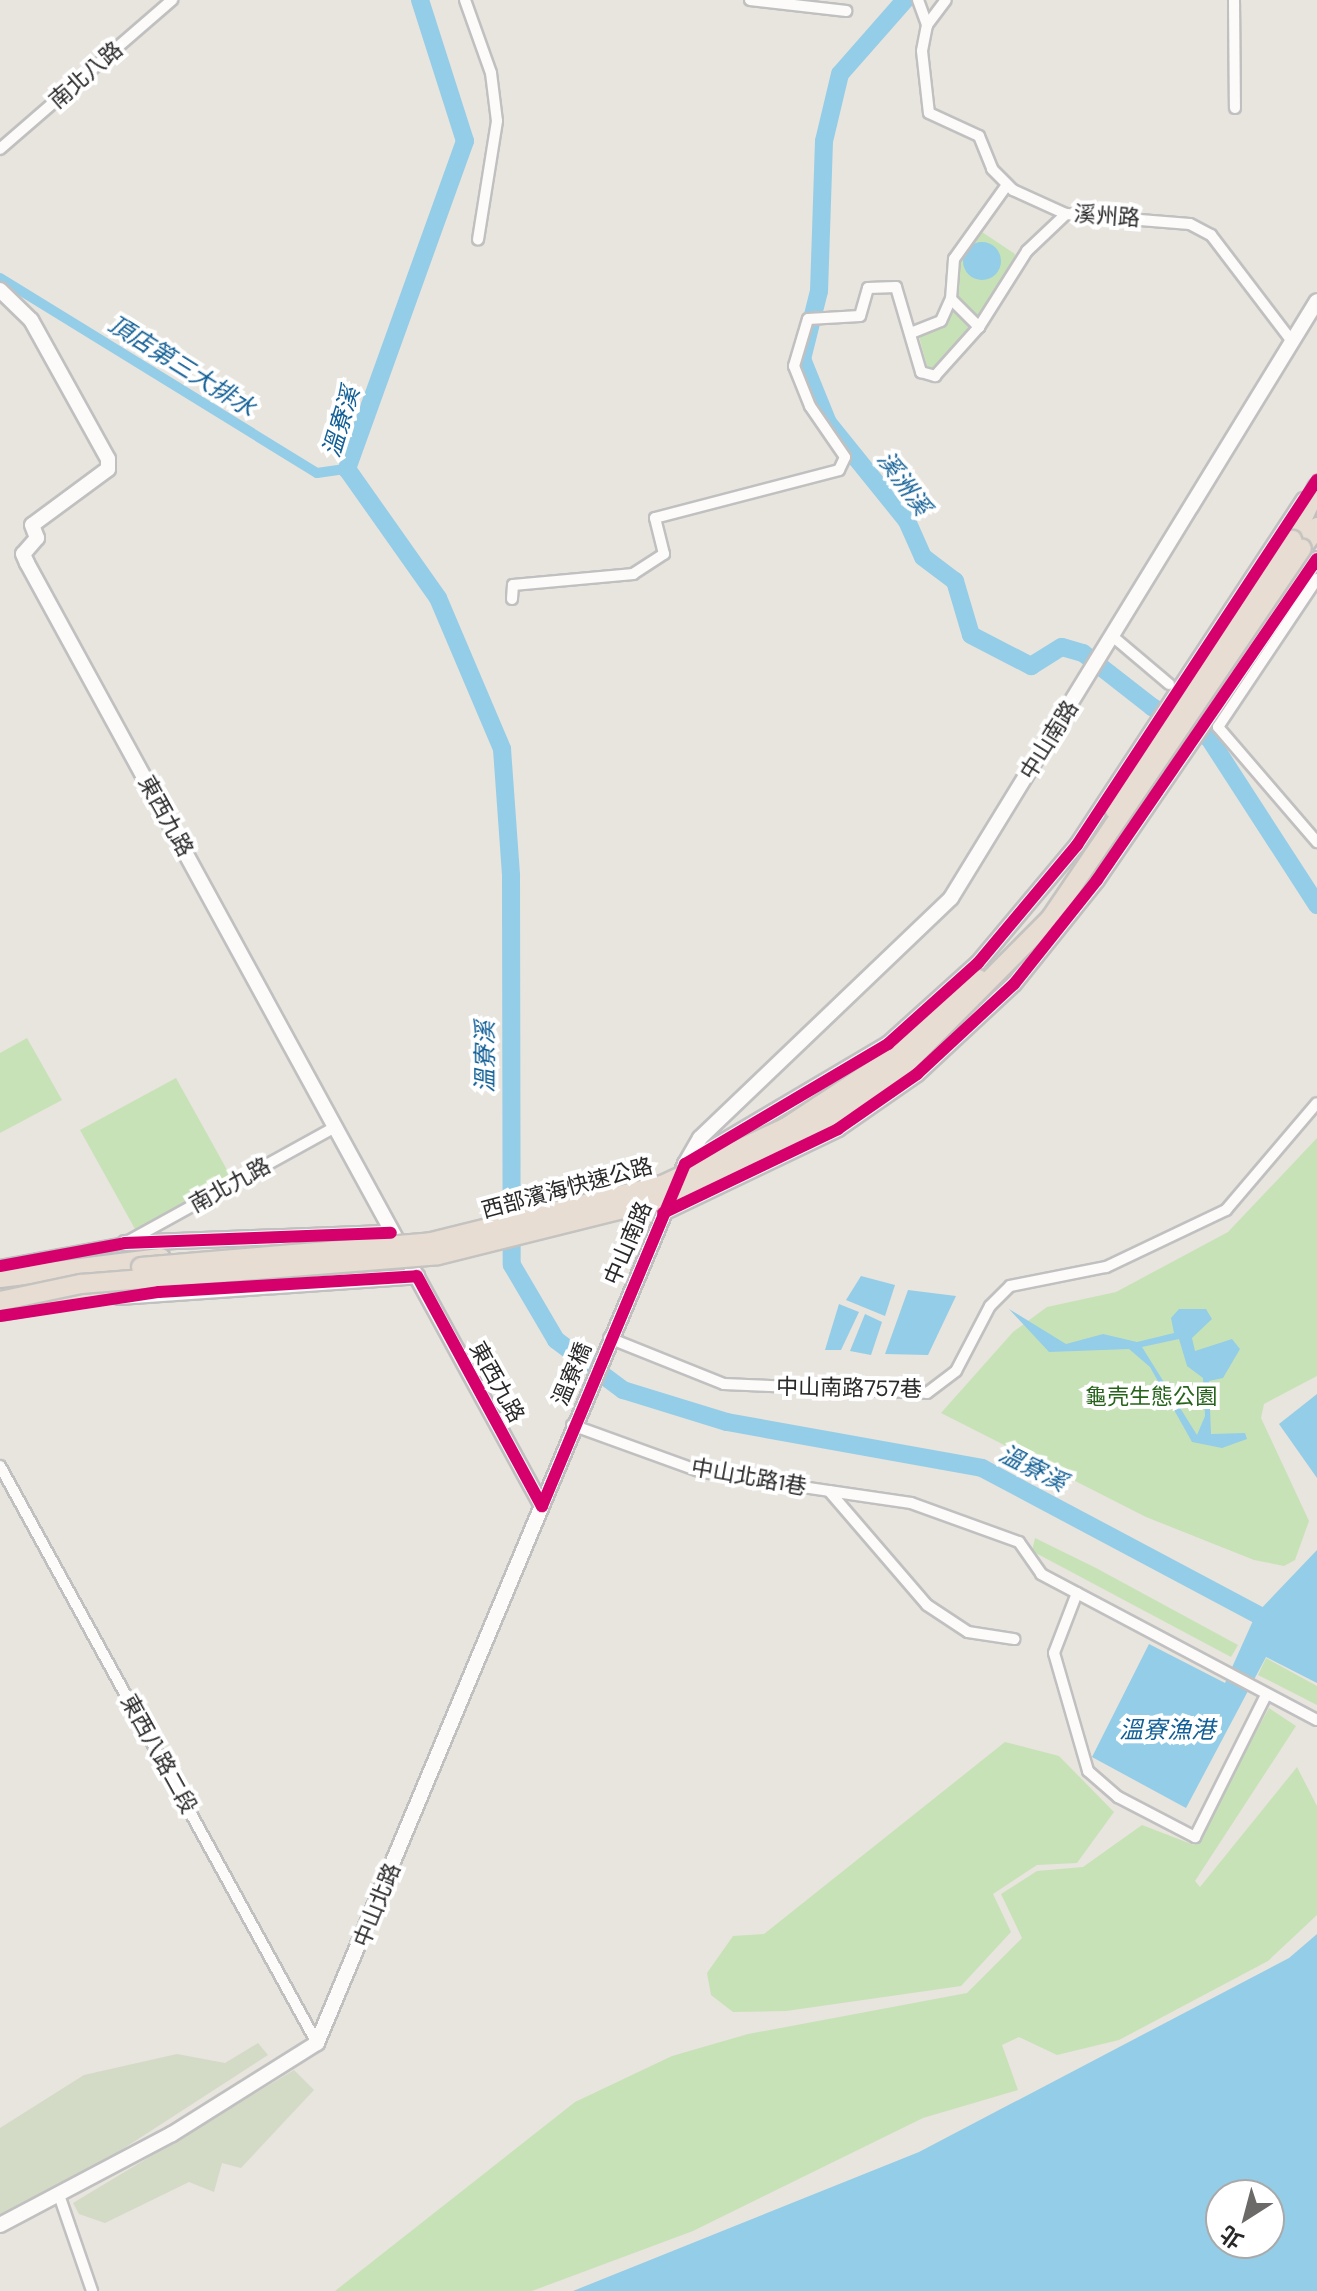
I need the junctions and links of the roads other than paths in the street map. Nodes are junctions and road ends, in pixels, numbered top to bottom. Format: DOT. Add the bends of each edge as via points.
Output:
graph roads {
  1 [pos="172,0"];
  2 [pos="465,0"];
  3 [pos="750,0"];
  4 [pos="918,0"];
  5 [pos="946,0"];
  6 [pos="1234,0"];
  7 [pos="846,11"];
  8 [pos="927,25"];
  9 [pos="1235,108"];
  10 [pos="0,149"];
  11 [pos="1007,185"];
  12 [pos="1066,214"];
  13 [pos="478,239"];
  14 [pos="0,290"];
  15 [pos="951,299"];
  16 [pos="1317,301"];
  17 [pos="979,327"];
  18 [pos="911,333"];
  19 [pos="1291,340"];
  20 [pos="1317,480"];
  21 [pos="1317,488"];
  22 [pos="1317,505"];
  23 [pos="1317,527"];
  24 [pos="1317,534"];
  25 [pos="1304,549"];
  26 [pos="1317,579"];
  27 [pos="512,599"];
  28 [pos="1111,635"];
  29 [pos="1173,689"];
  30 [pos="1317,842"];
  31 [pos="1316,1103"];
  32 [pos="335,1127"];
  33 [pos="685,1164"];
  34 [pos="663,1213"];
  35 [pos="391,1233"];
  36 [pos="125,1243"];
  37 [pos="248,1254"];
  38 [pos="0,1266"];
  39 [pos="239,1271"];
  40 [pos="417,1276"];
  41 [pos="0,1278"];
  42 [pos="0,1291"];
  43 [pos="0,1301"];
  44 [pos="0,1313"];
  45 [pos="609,1338"];
  46 [pos="572,1425"];
  47 [pos="0,1466"];
  48 [pos="829,1491"];
  49 [pos="542,1506"];
  50 [pos="1077,1593"];
  51 [pos="1014,1639"];
  52 [pos="1266,1695"];
  53 [pos="1317,1720"];
  54 [pos="317,2043"];
  55 [pos="59,2195"];
  56 [pos="0,2225"];
  57 [pos="92,2291"];
  1 -- 10 [label="street, 南北八路"];
  2 -- 13 [label="street" via="491,73 497,121"];
  3 -- 7 [label="street"];
  4 -- 8 [label="street"];
  5 -- 8 [label="street"];
  6 -- 9 [label="street"];
  8 -- 11 [label="street" via="922,51 929,113 979,136"];
  11 -- 12 [label="street, 溪州路"];
  11 -- 15 [label="street" via="954,259"];
  12 -- 17 [label="street" via="1027,251"];
  12 -- 19 [label="street, 溪州路" via="1190,224 1211,235"];
  14 -- 32 [label="street, 東西九路" via="31,320 108,459 108,469 32,525 37,538 23,554"];
  15 -- 17 [label="street"];
  15 -- 18 [label="street" via="941,321"];
  16 -- 19 [label="street"];
  17 -- 18 [label="street" via="935,376 921,372"];
  18 -- 27 [label="street" via="896,287 868,288 860,316 805,324 794,366 810,406 845,457 839,470 655,518 664,554 633,574 513,585"];
  19 -- 28 [label="street"];
  20 -- 29 [label="street"];
  21 -- 25 [label="highway"];
  22 -- 25 [label="highway, 西部濱海快速公路"];
  23 -- 25 [label="highway, 西部濱海快速公路"];
  24 -- 25 [label="highway"];
  25 -- 34 [label="street" via="1208,721 1062,928 957,1039 838,1129"];
  25 -- 37 [label="highway, 西部濱海快速公路, bridge" via="1041,910 896,1055 785,1128 662,1185 431,1242"];
  25 -- 39 [label="highway, 西部濱海快速公路, bridge" via="1050,919 902,1068 812,1130 663,1199 553,1229 438,1255"];
  26 -- 30 [label="street" via="1218,727"];
  28 -- 29 [label="street"];
  28 -- 33 [label="street, 中山南路" via="951,898 700,1138"];
  29 -- 33 [label="street" via="1151,733 1077,845 978,963 888,1044"];
  31 -- 45 [label="street, 中山南路757巷" via="1226,1210 1106,1267 1010,1286 990,1306 956,1371 927,1393 724,1384"];
  32 -- 35 [label="street, 東西九路"];
  32 -- 36 [label="street, 南北九路"];
  33 -- 34 [label="street, 中山南路"];
  34 -- 45 [label="street, 中山南路"];
  35 -- 36 [label="street"];
  35 -- 40 [label="street, 東西九路"];
  36 -- 38 [label="street, 南北九路"];
  37 -- 41 [label="highway" via="86,1262"];
  37 -- 42 [label="highway, 西部濱海快速公路, bridge"];
  39 -- 43 [label="highway, 西部濱海快速公路, bridge" via="81,1284"];
  39 -- 44 [label="highway"];
  40 -- 44 [label="street" via="159,1292"];
  40 -- 49 [label="street, 東西九路"];
  45 -- 46 [label="street, 溫寮橋"];
  46 -- 48 [label="street, 中山北路1巷" via="702,1472"];
  46 -- 49 [label="street, 中山北路"];
  47 -- 54 [label="street, 東西八路二段"];
  48 -- 50 [label="street" via="973,1522 1019,1542 1041,1574"];
  48 -- 51 [label="street, 中山北路1巷" via="927,1605 968,1632"];
  49 -- 54 [label="street, 中山北路"];
  50 -- 52 [label="street"];
  50 -- 52 [label="street" via="1054,1653 1088,1771 1118,1797 1195,1837"];
  52 -- 53 [label="street"];
  54 -- 55 [label="street, 中山北路" via="281,2071"];
  55 -- 56 [label="street, 中山北路"];
  55 -- 57 [label="street"];
}
